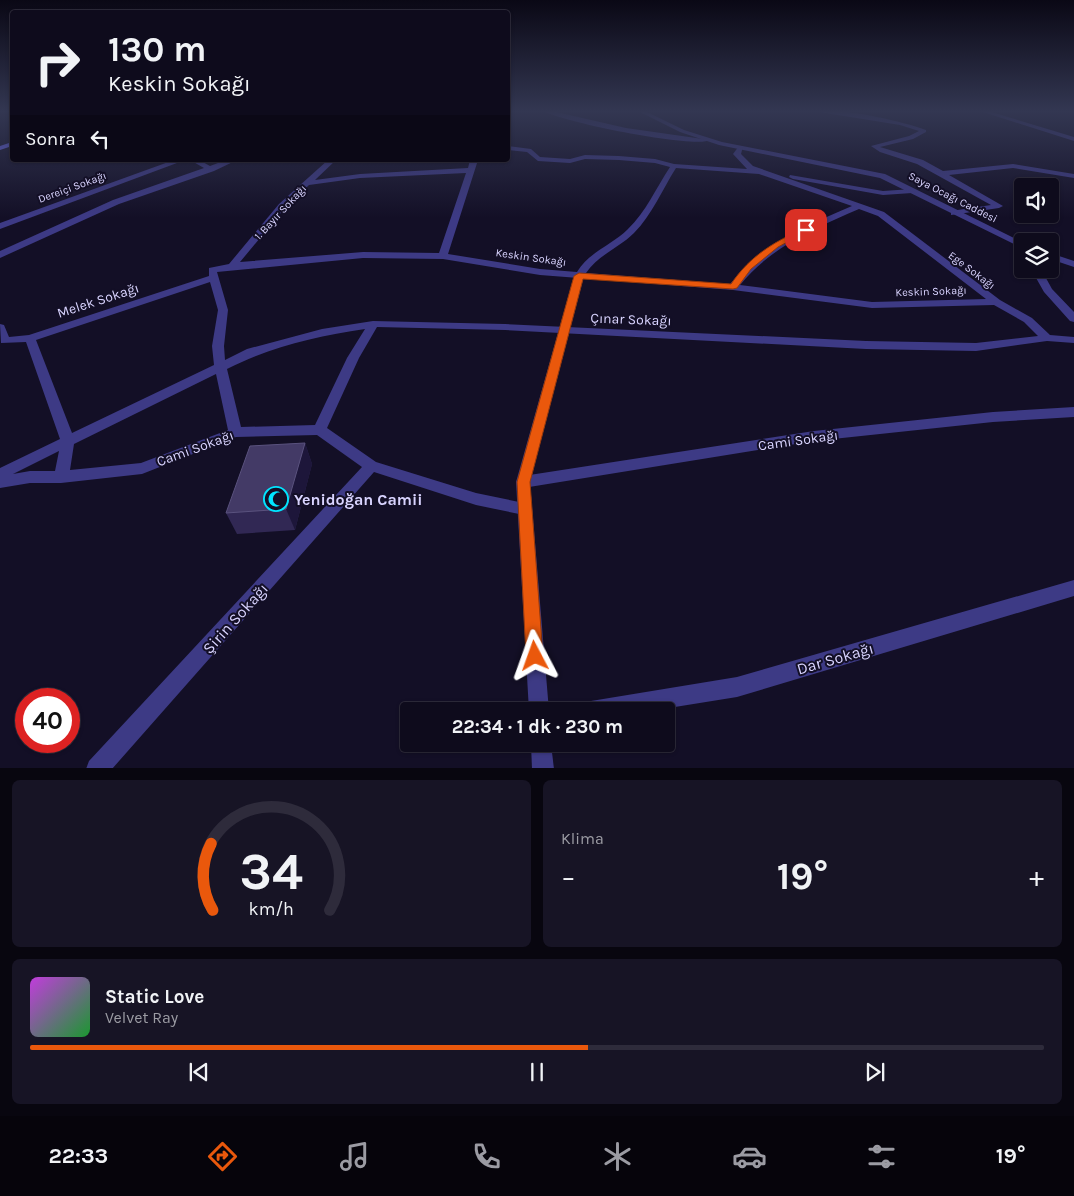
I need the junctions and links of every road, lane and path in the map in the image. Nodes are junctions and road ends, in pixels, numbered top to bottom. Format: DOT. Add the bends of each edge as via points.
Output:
graph roads {
  1 [pos="741,147"];
  2 [pos="875,147"];
  3 [pos="510,148"];
  4 [pos="176,162"];
  5 [pos="198,162"];
  6 [pos="228,162"];
  7 [pos="330,162"];
  8 [pos="474,162"];
  9 [pos="674,166"];
  10 [pos="211,168"];
  11 [pos="472,170"];
  12 [pos="764,174"];
  13 [pos="940,174"];
  14 [pos="1074,176"];
  15 [pos="307,183"];
  16 [pos="912,191"];
  17 [pos="860,206"];
  18 [pos="954,213"];
  19 [pos="0,226"];
  20 [pos="1014,241"];
  21 [pos="0,255"];
  22 [pos="443,256"];
  23 [pos="1059,259"];
  24 [pos="1074,264"];
  25 [pos="232,266"];
  26 [pos="213,274"];
  27 [pos="579,276"];
  28 [pos="1041,278"];
  29 [pos="733,286"];
  30 [pos="996,302"];
  31 [pos="1074,320"];
  32 [pos="373,324"];
  33 [pos="0,327"];
  34 [pos="564,332"];
  35 [pos="30,338"];
  36 [pos="1047,338"];
  37 [pos="1074,340"];
  38 [pos="220,366"];
  39 [pos="1074,412"];
  40 [pos="320,430"];
  41 [pos="235,432"];
  42 [pos="68,441"];
  43 [pos="371,466"];
  44 [pos="0,474"];
  45 [pos="61,477"];
  46 [pos="0,482"];
  47 [pos="523,482"];
  48 [pos="524,509"];
  49 [pos="1074,588"];
  50 [pos="538,702"];
  51 [pos="646,702"];
  52 [pos="542,752"];
  53 [pos="97,768"];
  54 [pos="543,768"];
  1 -- 12 [label="street, Ege Sokağı" via="737,154"];
  1 -- 16 [label="street, Saya Ocağı Caddesi" via="882,176"];
  2 -- 13 [label="street" via="920,162"];
  3 -- 9 [label="street" via="529,150 538,159 570,160 585,156"];
  4 -- 19 [label="street, Dereiçi Sokağı"];
  5 -- 10 [label="street"];
  6 -- 10 [label="street"];
  7 -- 15 [label="street, 1. Bayır Sokağı"];
  8 -- 11 [label="street"];
  9 -- 12 [label="street"];
  9 -- 27 [label="street" via="630,232 584,267"];
  10 -- 21 [label="street" via="116,202"];
  11 -- 15 [label="street" via="360,176"];
  11 -- 22 [label="street"];
  12 -- 16 [label="street" via="883,193"];
  12 -- 17 [label="street, Ege Sokağı"];
  13 -- 14 [label="street" via="1014,166"];
  13 -- 18 [label="street" via="1000,206"];
  15 -- 25 [label="street, 1. Bayır Sokağı" via="282,206"];
  16 -- 18 [label="street, Saya Ocağı Caddesi"];
  17 -- 29 [label="street" via="775,245 748,267"];
  17 -- 30 [label="street, Ege Sokağı" via="881,214"];
  18 -- 20 [label="street, Saya Ocağı Caddesi"];
  22 -- 25 [label="street, Keskin Sokağı" via="363,255"];
  22 -- 27 [label="street, Keskin Sokağı"];
  23 -- 24 [label="street"];
  25 -- 26 [label="street, Keskin Sokağı"];
  26 -- 35 [label="street, Melek Sokağı"];
  26 -- 38 [label="street" via="224,310 218,346"];
  27 -- 29 [label="street, Keskin Sokağı"];
  27 -- 34 [label="street"];
  28 -- 31 [label="street"];
  29 -- 30 [label="street, Keskin Sokağı" via="872,305"];
  30 -- 36 [label="street, Ege Sokağı" via="1028,320"];
  32 -- 34 [label="street, Çınar Sokağı" via="505,327"];
  32 -- 38 [label="street, Çınar Sokağı" via="326,331 251,352"];
  32 -- 40 [label="street" via="353,358"];
  33 -- 35 [label="street, Melek Sokağı" via="5,342"];
  34 -- 36 [label="street, Çınar Sokağı" via="976,347"];
  34 -- 47 [label="street"];
  35 -- 42 [label="street"];
  36 -- 37 [label="street"];
  38 -- 41 [label="street"];
  38 -- 42 [label="street"];
  39 -- 47 [label="street, Cami Sokağı" via="814,436"];
  40 -- 41 [label="street, Cami Sokağı"];
  40 -- 43 [label="street"];
  41 -- 45 [label="street, Cami Sokağı" via="142,468"];
  42 -- 44 [label="street"];
  42 -- 45 [label="street"];
  43 -- 48 [label="street" via="476,499"];
  43 -- 53 [label="street, Şirin Sokağı"];
  45 -- 46 [label="street, Cami Sokağı" via="30,477"];
  47 -- 48 [label="street"];
  48 -- 50 [label="street"];
  49 -- 51 [label="street, Dar Sokağı" via="737,687"];
  52 -- 54 [label="street"];
}
